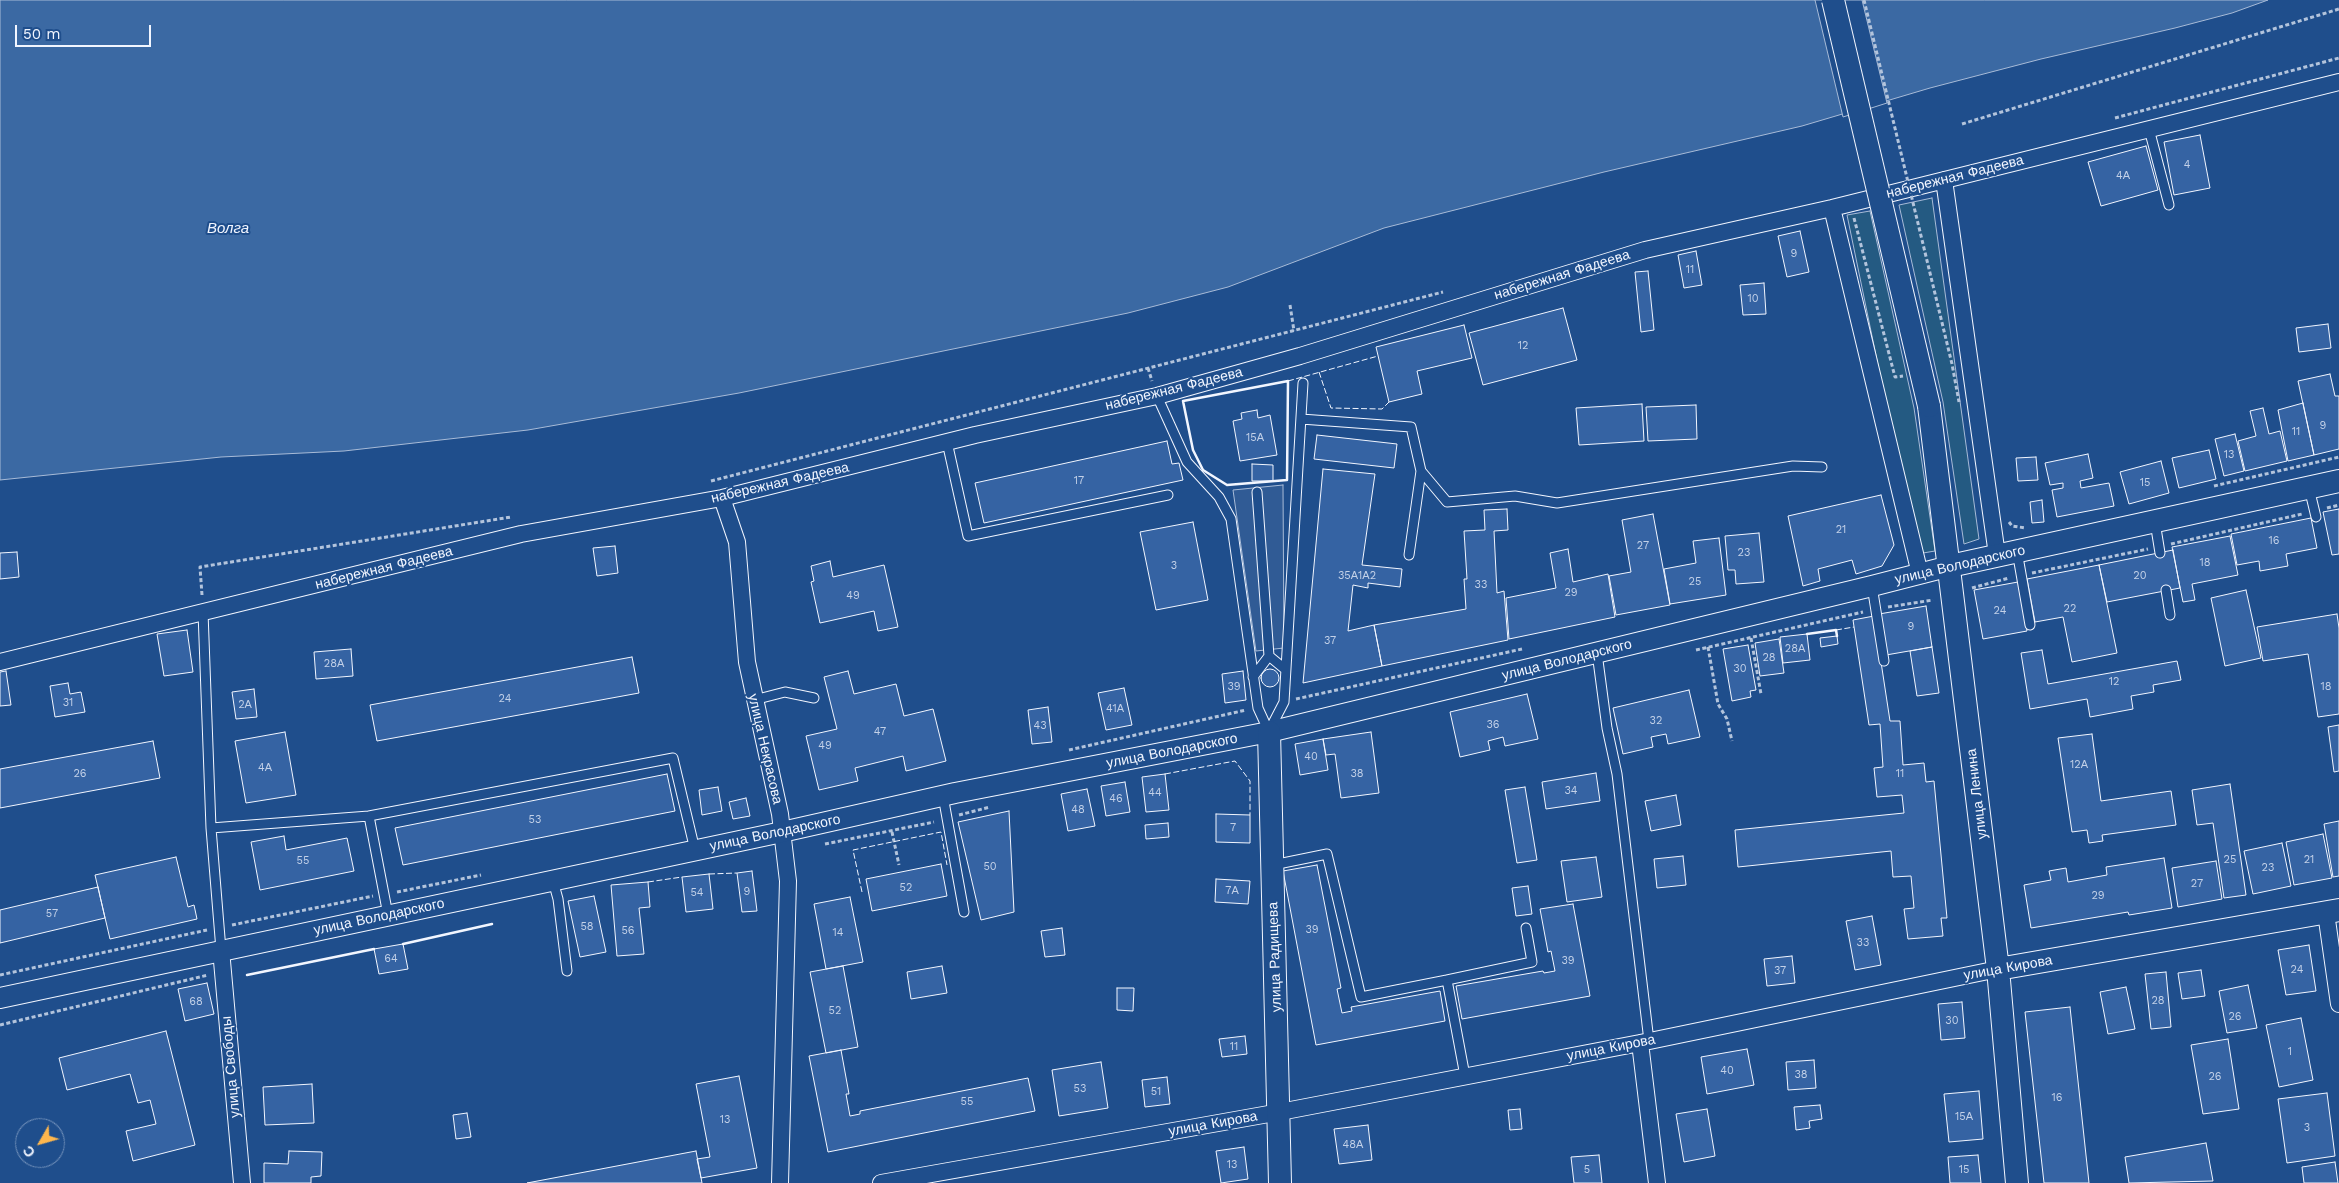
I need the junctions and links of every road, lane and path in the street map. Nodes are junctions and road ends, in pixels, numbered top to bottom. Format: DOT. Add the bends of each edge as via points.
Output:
graph roads {
  1 [pos="1833,0"];
  2 [pos="1864,0"];
  3 [pos="2339,9"];
  4 [pos="2339,58"];
  5 [pos="2339,82"];
  6 [pos="2112,119"];
  7 [pos="1962,124"];
  8 [pos="2149,129"];
  9 [pos="1914,172"];
  10 [pos="1904,174"];
  11 [pos="1944,180"];
  12 [pos="1851,204"];
  13 [pos="2169,205"];
  14 [pos="1832,208"];
  15 [pos="1446,292"];
  16 [pos="1290,305"];
  17 [pos="1294,331"];
  18 [pos="1895,377"];
  19 [pos="1303,382"];
  20 [pos="1157,396"];
  21 [pos="1959,402"];
  22 [pos="1301,419"];
  23 [pos="947,442"];
  24 [pos="1822,467"];
  25 [pos="1421,471"];
  26 [pos="2339,481"];
  27 [pos="707,482"];
  28 [pos="2309,488"];
  29 [pos="1257,492"];
  30 [pos="1168,494"];
  31 [pos="722,498"];
  32 [pos="519,516"];
  33 [pos="2316,517"];
  34 [pos="2155,521"];
  35 [pos="2007,553"];
  36 [pos="2160,553"];
  37 [pos="1409,555"];
  38 [pos="1950,566"];
  39 [pos="1920,574"];
  40 [pos="1872,586"];
  41 [pos="2166,590"];
  42 [pos="203,612"];
  43 [pos="2170,615"];
  44 [pos="2030,625"];
  45 [pos="1751,638"];
  46 [pos="1708,647"];
  47 [pos="1529,648"];
  48 [pos="1597,652"];
  49 [pos="1269,656"];
  50 [pos="1884,661"];
  51 [pos="0,662"];
  52 [pos="1286,670"];
  53 [pos="1254,677"];
  54 [pos="1761,694"];
  55 [pos="814,698"];
  56 [pos="754,700"];
  57 [pos="1284,702"];
  58 [pos="1258,708"];
  59 [pos="1269,732"];
  60 [pos="1732,741"];
  61 [pos="1067,750"];
  62 [pos="943,796"];
  63 [pos="369,816"];
  64 [pos="211,828"];
  65 [pos="782,832"];
  66 [pos="892,832"];
  67 [pos="695,850"];
  68 [pos="900,865"];
  69 [pos="1273,865"];
  70 [pos="490,873"];
  71 [pos="553,880"];
  72 [pos="384,894"];
  73 [pos="964,912"];
  74 [pos="2332,912"];
  75 [pos="388,915"];
  76 [pos="217,928"];
  77 [pos="1526,928"];
  78 [pos="221,950"];
  79 [pos="1998,969"];
  80 [pos="567,971"];
  81 [pos="0,975"];
  82 [pos="1447,980"];
  83 [pos="0,998"];
  84 [pos="2339,1004"];
  85 [pos="1644,1042"];
  86 [pos="1465,1076"];
  87 [pos="1280,1112"];
  88 [pos="242,1183"];
  89 [pos="780,1183"];
  90 [pos="882,1183"];
  91 [pos="1280,1183"];
  92 [pos="1657,1183"];
  93 [pos="2017,1183"];
  1 -- 38 [label="main road, улица Ленина, bridge" via="1929,406"];
  2 -- 21 [label="path, bridge"];
  3 -- 7 [label="path"];
  4 -- 6 [label="path"];
  5 -- 8 [label="street, набережная Фадеева"];
  8 -- 11 [label="street, набережная Фадеева"];
  8 -- 13 [label="lane"];
  9 -- 10 [label="path"];
  11 -- 12 [label="street, набережная Фадеева"];
  11 -- 35 [label="street"];
  12 -- 14 [label="street, набережная Фадеева"];
  12 -- 18 [label="path"];
  14 -- 20 [label="street, набережная Фадеева" via="1645,250 1300,356"];
  14 -- 39 [label="street"];
  15 -- 17 [label="path"];
  16 -- 17 [label="path"];
  17 -- 27 [label="path"];
  19 -- 22 [label="lane"];
  20 -- 23 [label="street, набережная Фадеева"];
  20 -- 53 [label="lane" via="1187,462 1219,497 1231,519"];
  22 -- 25 [label="lane" via="1411,427"];
  22 -- 52 [label="lane"];
  23 -- 30 [label="lane" via="968,536"];
  23 -- 31 [label="street, набережная Фадеева"];
  24 -- 25 [label="lane" via="1792,466 1557,504 1515,496 1448,502"];
  25 -- 37 [label="lane"];
  26 -- 28 [label="main road, улица Володарского"];
  28 -- 33 [label="lane"];
  28 -- 34 [label="main road, улица Володарского"];
  29 -- 49 [label="lane"];
  31 -- 42 [label="street, набережная Фадеева" via="521,534"];
  31 -- 56 [label="street, улица Некрасова" via="737,542 747,662"];
  32 -- 42 [label="path" via="200,567"];
  34 -- 35 [label="main road, улица Володарского"];
  34 -- 36 [label="lane"];
  35 -- 38 [label="main road, улица Володарского"];
  35 -- 44 [label="lane"];
  38 -- 39 [label="street, улица Володарского"];
  38 -- 79 [label="main road, улица Ленина"];
  39 -- 40 [label="street, улица Володарского"];
  40 -- 48 [label="street, улица Володарского"];
  40 -- 50 [label="lane"];
  41 -- 43 [label="lane"];
  42 -- 51 [label="street, набережная Фадеева"];
  42 -- 64 [label="lane"];
  45 -- 54 [label="path"];
  46 -- 60 [label="path" via="1718,704 1727,719"];
  47 -- 57 [label="path"];
  48 -- 59 [label="street, улица Володарского"];
  48 -- 85 [label="lane" via="1617,774"];
  49 -- 52 [label="lane"];
  49 -- 53 [label="lane"];
  52 -- 57 [label="lane"];
  53 -- 58 [label="lane"];
  55 -- 56 [label="lane" via="786,692"];
  56 -- 65 [label="street, улица Некрасова"];
  57 -- 59 [label="lane"];
  58 -- 59 [label="lane"];
  58 -- 61 [label="path"];
  59 -- 62 [label="street, улица Володарского"];
  59 -- 69 [label="main road, улица Радищева"];
  62 -- 65 [label="street, улица Володарского"];
  62 -- 73 [label="lane"];
  63 -- 64 [label="lane"];
  63 -- 67 [label="lane" via="673,758"];
  63 -- 72 [label="lane"];
  64 -- 76 [label="lane"];
  65 -- 67 [label="street, улица Володарского"];
  65 -- 89 [label="street, улица Некрасова" via="788,881"];
  66 -- 68 [label="path"];
  67 -- 71 [label="street, улица Володарского"];
  69 -- 82 [label="lane" via="1327,854 1361,997"];
  69 -- 87 [label="main road, улица Радищева"];
  70 -- 72 [label="path"];
  71 -- 75 [label="street, улица Володарского"];
  71 -- 80 [label="lane"];
  72 -- 75 [label="lane"];
  72 -- 76 [label="path"];
  74 -- 79 [label="main road, улица Кирова"];
  74 -- 84 [label="street"];
  75 -- 78 [label="street, улица Володарского"];
  76 -- 78 [label="lane"];
  76 -- 81 [label="path"];
  77 -- 82 [label="lane" via="1532,962"];
  78 -- 83 [label="street, улица Володарского"];
  78 -- 88 [label="street, улица Свободы"];
  79 -- 85 [label="street, улица Кирова"];
  79 -- 93 [label="main road, улица Ленина"];
  82 -- 86 [label="lane"];
  85 -- 86 [label="street, улица Кирова"];
  85 -- 92 [label="street"];
  86 -- 87 [label="street, улица Кирова"];
  87 -- 90 [label="street, улица Кирова"];
  87 -- 91 [label="main road, улица Радищева"];
}
